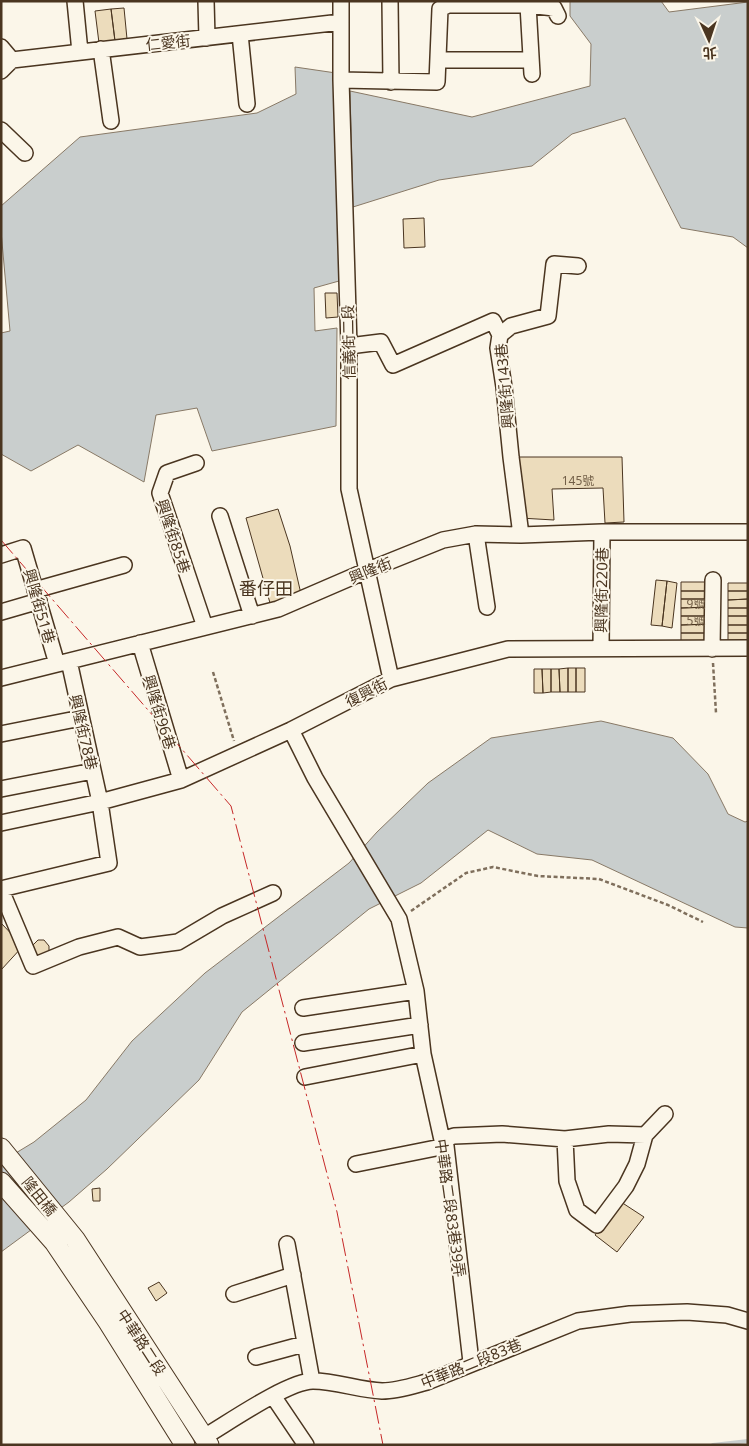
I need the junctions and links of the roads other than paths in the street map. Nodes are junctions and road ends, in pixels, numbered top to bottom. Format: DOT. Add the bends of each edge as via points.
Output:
graph roads {
  1 [pos="75,1"];
  2 [pos="206,1"];
  3 [pos="341,1"];
  4 [pos="390,1"];
  5 [pos="528,5"];
  6 [pos="558,16"];
  7 [pos="341,22"];
  8 [pos="240,34"];
  9 [pos="208,38"];
  10 [pos="1,46"];
  11 [pos="100,49"];
  12 [pos="80,52"];
  13 [pos="12,60"];
  14 [pos="438,60"];
  15 [pos="1,71"];
  16 [pos="341,80"];
  17 [pos="391,82"];
  18 [pos="247,104"];
  19 [pos="111,121"];
  20 [pos="1,130"];
  21 [pos="25,153"];
  22 [pos="578,266"];
  23 [pos="500,335"];
  24 [pos="349,346"];
  25 [pos="196,463"];
  26 [pos="220,516"];
  27 [pos="602,532"];
  28 [pos="748,532"];
  29 [pos="476,534"];
  30 [pos="521,535"];
  31 [pos="1,555"];
  32 [pos="124,565"];
  33 [pos="366,571"];
  34 [pos="713,580"];
  35 [pos="37,595"];
  36 [pos="487,607"];
  37 [pos="1,612"];
  38 [pos="252,616"];
  39 [pos="205,627"];
  40 [pos="140,643"];
  41 [pos="601,648"];
  42 [pos="748,648"];
  43 [pos="712,649"];
  44 [pos="63,663"];
  45 [pos="1,678"];
  46 [pos="391,679"];
  47 [pos="81,718"];
  48 [pos="292,730"];
  49 [pos="1,734"];
  50 [pos="93,771"];
  51 [pos="181,780"];
  52 [pos="1,789"];
  53 [pos="100,802"];
  54 [pos="1,823"];
  55 [pos="1,889"];
  56 [pos="273,892"];
  57 [pos="416,991"];
  58 [pos="303,1008"];
  59 [pos="420,1025"];
  60 [pos="304,1043"];
  61 [pos="423,1054"];
  62 [pos="305,1077"];
  63 [pos="665,1114"];
  64 [pos="645,1135"];
  65 [pos="565,1139"];
  66 [pos="444,1143"];
  67 [pos="4,1151"];
  68 [pos="356,1164"];
  69 [pos="1,1182"];
  70 [pos="75,1239"];
  71 [pos="54,1242"];
  72 [pos="287,1244"];
  73 [pos="293,1276"];
  74 [pos="234,1294"];
  75 [pos="748,1321"];
  76 [pos="304,1344"];
  77 [pos="256,1357"];
  78 [pos="471,1362"];
  79 [pos="312,1381"];
  80 [pos="273,1396"];
  81 [pos="207,1441"];
  82 [pos="185,1445"];
  83 [pos="306,1445"];
  1 -- 12 [label="street"];
  2 -- 9 [label="street"];
  3 -- 7 [label="street, 信義街二段"];
  4 -- 17 [label="street"];
  5 -- 6 [label="street" via="554,8"];
  5 -- 14 [label="street" via="448,5 440,9"];
  5 -- 14 [label="street" via="531,67"];
  7 -- 8 [label="street, 仁愛街"];
  7 -- 16 [label="street, 信義街二段"];
  8 -- 9 [label="street, 仁愛街"];
  8 -- 18 [label="street"];
  9 -- 11 [label="street, 仁愛街"];
  10 -- 13 [label="street"];
  11 -- 12 [label="street, 仁愛街"];
  11 -- 19 [label="street"];
  12 -- 13 [label="street, 仁愛街"];
  13 -- 15 [label="street"];
  14 -- 17 [label="street" via="437,82"];
  16 -- 17 [label="street"];
  16 -- 24 [label="street, 信義街二段"];
  20 -- 21 [label="street"];
  22 -- 23 [label="street, 興隆街143巷" via="554,264 548,316 511,326"];
  23 -- 24 [label="street" via="493,321 394,365 381,342"];
  23 -- 30 [label="street, 興隆街143巷" via="498,348"];
  24 -- 33 [label="street, 信義街二段" via="349,489"];
  25 -- 39 [label="street, 興隆街85巷" via="167,474 160,493"];
  26 -- 38 [label="street"];
  27 -- 28 [label="street, 興隆街"];
  27 -- 30 [label="street, 興隆街"];
  27 -- 41 [label="street, 興隆街220巷"];
  29 -- 30 [label="street, 興隆街"];
  29 -- 33 [label="street, 興隆街" via="443,540"];
  29 -- 36 [label="street"];
  31 -- 35 [label="street, 興隆街51巷" via="23,548"];
  32 -- 35 [label="street"];
  33 -- 38 [label="street, 興隆街" via="278,609"];
  33 -- 46 [label="street, 信義街二段"];
  34 -- 43 [label="street"];
  35 -- 37 [label="street"];
  35 -- 44 [label="street, 興隆街51巷"];
  38 -- 39 [label="street, 興隆街"];
  39 -- 40 [label="street, 興隆街"];
  40 -- 44 [label="street, 興隆街"];
  40 -- 51 [label="street, 興隆街96巷"];
  41 -- 43 [label="street, 復興街"];
  41 -- 46 [label="street, 復興街" via="508,648"];
  42 -- 43 [label="street, 復興街"];
  44 -- 45 [label="street, 興隆街"];
  44 -- 47 [label="street, 興隆街78巷"];
  46 -- 48 [label="street, 復興街"];
  47 -- 49 [label="street"];
  47 -- 50 [label="street, 興隆街78巷"];
  48 -- 51 [label="street, 復興街"];
  48 -- 57 [label="street, 中華路二段83巷39弄" via="314,778 399,919"];
  50 -- 52 [label="street"];
  50 -- 53 [label="street, 興隆街78巷"];
  51 -- 53 [label="street, 復興街"];
  53 -- 54 [label="street, 復興街"];
  53 -- 55 [label="street, 興隆街78巷" via="109,863"];
  55 -- 56 [label="street" via="33,966 118,937 140,947 178,942 222,916"];
  57 -- 58 [label="street"];
  57 -- 59 [label="street, 中華路二段83巷39弄"];
  59 -- 60 [label="street"];
  59 -- 61 [label="street, 中華路二段83巷39弄"];
  61 -- 62 [label="street"];
  61 -- 66 [label="street, 中華路二段83巷39弄"];
  63 -- 64 [label="street"];
  64 -- 65 [label="street" via="608,1134"];
  64 -- 65 [label="street" via="637,1164 626,1186 597,1225 577,1210 567,1181"];
  65 -- 66 [label="street" via="502,1134 454,1136"];
  66 -- 68 [label="street"];
  66 -- 78 [label="street, 中華路二段83巷39弄"];
  67 -- 70 [label="main road, 隆田橋"];
  69 -- 71 [label="main road, 隆田橋"];
  70 -- 81 [label="main road, 中華路二段"];
  71 -- 82 [label="main road, 中華路二段"];
  72 -- 73 [label="street"];
  73 -- 74 [label="street"];
  73 -- 76 [label="street"];
  75 -- 78 [label="street, 中華路二段83巷" via="727,1315 687,1312 630,1314 578,1321"];
  76 -- 77 [label="street"];
  76 -- 79 [label="street"];
  78 -- 79 [label="street, 中華路二段83巷" via="401,1389 382,1391"];
  79 -- 80 [label="street, 中華路二段83巷"];
  80 -- 81 [label="street, 中華路二段83巷"];
  80 -- 83 [label="street"];
}
